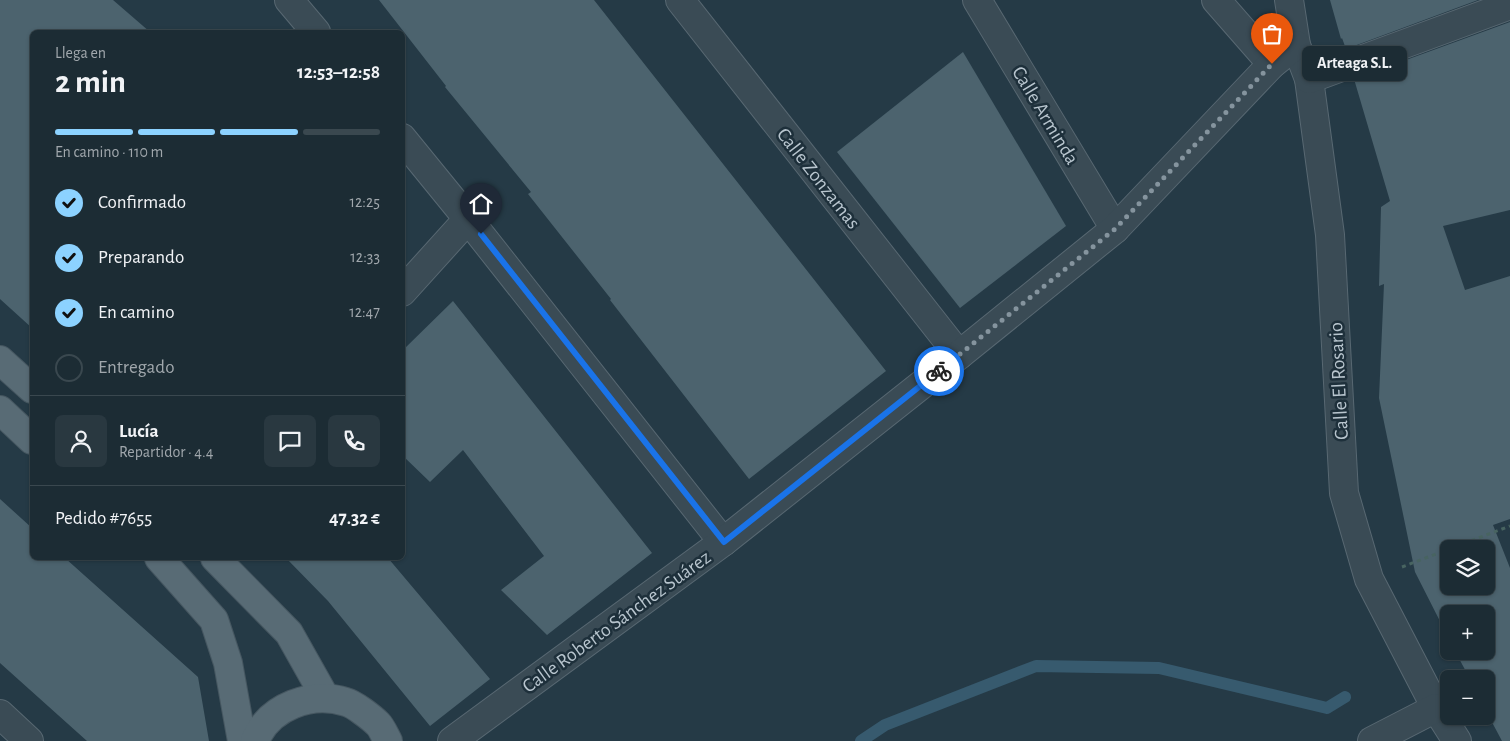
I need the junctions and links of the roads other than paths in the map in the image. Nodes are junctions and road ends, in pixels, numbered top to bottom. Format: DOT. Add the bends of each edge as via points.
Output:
graph roads {
  1 [pos="289,0"];
  2 [pos="680,0"];
  3 [pos="977,0"];
  4 [pos="1216,0"];
  5 [pos="1289,0"];
  6 [pos="1510,5"];
  7 [pos="314,30"];
  8 [pos="1296,45"];
  9 [pos="1272,64"];
  10 [pos="1309,79"];
  11 [pos="405,142"];
  12 [pos="468,218"];
  13 [pos="1115,229"];
  14 [pos="405,289"];
  15 [pos="959,355"];
  16 [pos="0,360"];
  17 [pos="30,387"];
  18 [pos="0,410"];
  19 [pos="30,438"];
  20 [pos="724,542"];
  21 [pos="161,560"];
  22 [pos="217,560"];
  23 [pos="325,698"];
  24 [pos="1436,708"];
  25 [pos="0,714"];
  26 [pos="29,741"];
  27 [pos="242,741"];
  28 [pos="255,741"];
  29 [pos="388,741"];
  30 [pos="452,741"];
  31 [pos="1372,741"];
  32 [pos="1457,741"];
  1 -- 7 [label="street"];
  2 -- 15 [label="street, Calle Zonzamas"];
  3 -- 13 [label="street, Calle Arminda"];
  4 -- 9 [label="street"];
  5 -- 8 [label="street, Calle El Rosario"];
  6 -- 10 [label="street"];
  8 -- 9 [label="street, Calle Roberto Sánchez Suárez"];
  8 -- 10 [label="street, Calle El Rosario"];
  9 -- 13 [label="street, Calle Roberto Sánchez Suárez"];
  10 -- 24 [label="street, Calle El Rosario" via="1330,235 1344,493 1369,579"];
  11 -- 12 [label="street"];
  12 -- 14 [label="street"];
  12 -- 20 [label="street"];
  13 -- 15 [label="street, Calle Roberto Sánchez Suárez"];
  15 -- 20 [label="street, Calle Roberto Sánchez Suárez"];
  16 -- 17 [label="main road"];
  18 -- 19 [label="main road"];
  20 -- 30 [label="street, Calle Roberto Sánchez Suárez"];
  21 -- 27 [label="main road" via="214,620 228,663"];
  22 -- 23 [label="main road" via="289,633"];
  23 -- 28 [label="main road" via="297,702 274,714"];
  23 -- 29 [label="main road" via="348,702 379,725"];
  24 -- 31 [label="street"];
  24 -- 32 [label="street, Calle El Rosario"];
  25 -- 26 [label="street"];
}
